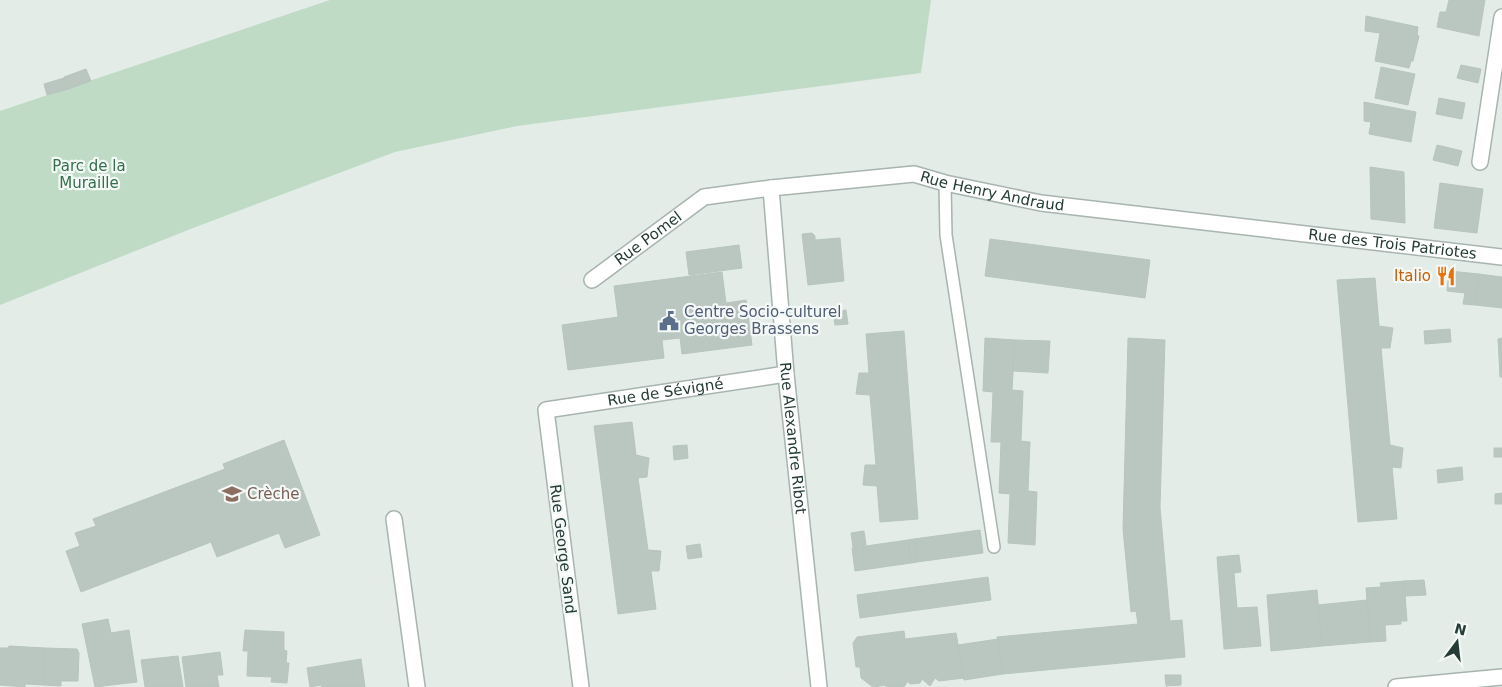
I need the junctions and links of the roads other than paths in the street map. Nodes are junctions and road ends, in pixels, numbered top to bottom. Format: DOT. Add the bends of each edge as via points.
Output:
graph roads {
  1 [pos="1502,17"];
  2 [pos="1480,162"];
  3 [pos="945,183"];
  4 [pos="771,188"];
  5 [pos="704,197"];
  6 [pos="1282,231"];
  7 [pos="1502,257"];
  8 [pos="592,280"];
  9 [pos="786,374"];
  10 [pos="546,410"];
  11 [pos="394,520"];
  12 [pos="994,547"];
  13 [pos="1502,677"];
  14 [pos="417,687"];
  15 [pos="581,687"];
  16 [pos="819,687"];
  17 [pos="1396,687"];
  1 -- 2 [label="street"];
  3 -- 4 [label="street, Rue Henry Andraud" via="914,174"];
  3 -- 6 [label="street, Rue Henry Andraud" via="1041,203"];
  3 -- 12 [label="lane" via="946,235"];
  4 -- 5 [label="street, Rue Henry Andraud"];
  4 -- 9 [label="street, Rue Alexandre Ribot"];
  5 -- 8 [label="street, Rue Pomel"];
  6 -- 7 [label="street, Rue des Trois Patriotes"];
  9 -- 10 [label="street, Rue de Sévigné"];
  9 -- 16 [label="street, Rue Alexandre Ribot"];
  10 -- 15 [label="street, Rue George Sand"];
  11 -- 14 [label="street"];
  13 -- 17 [label="street"];
}
